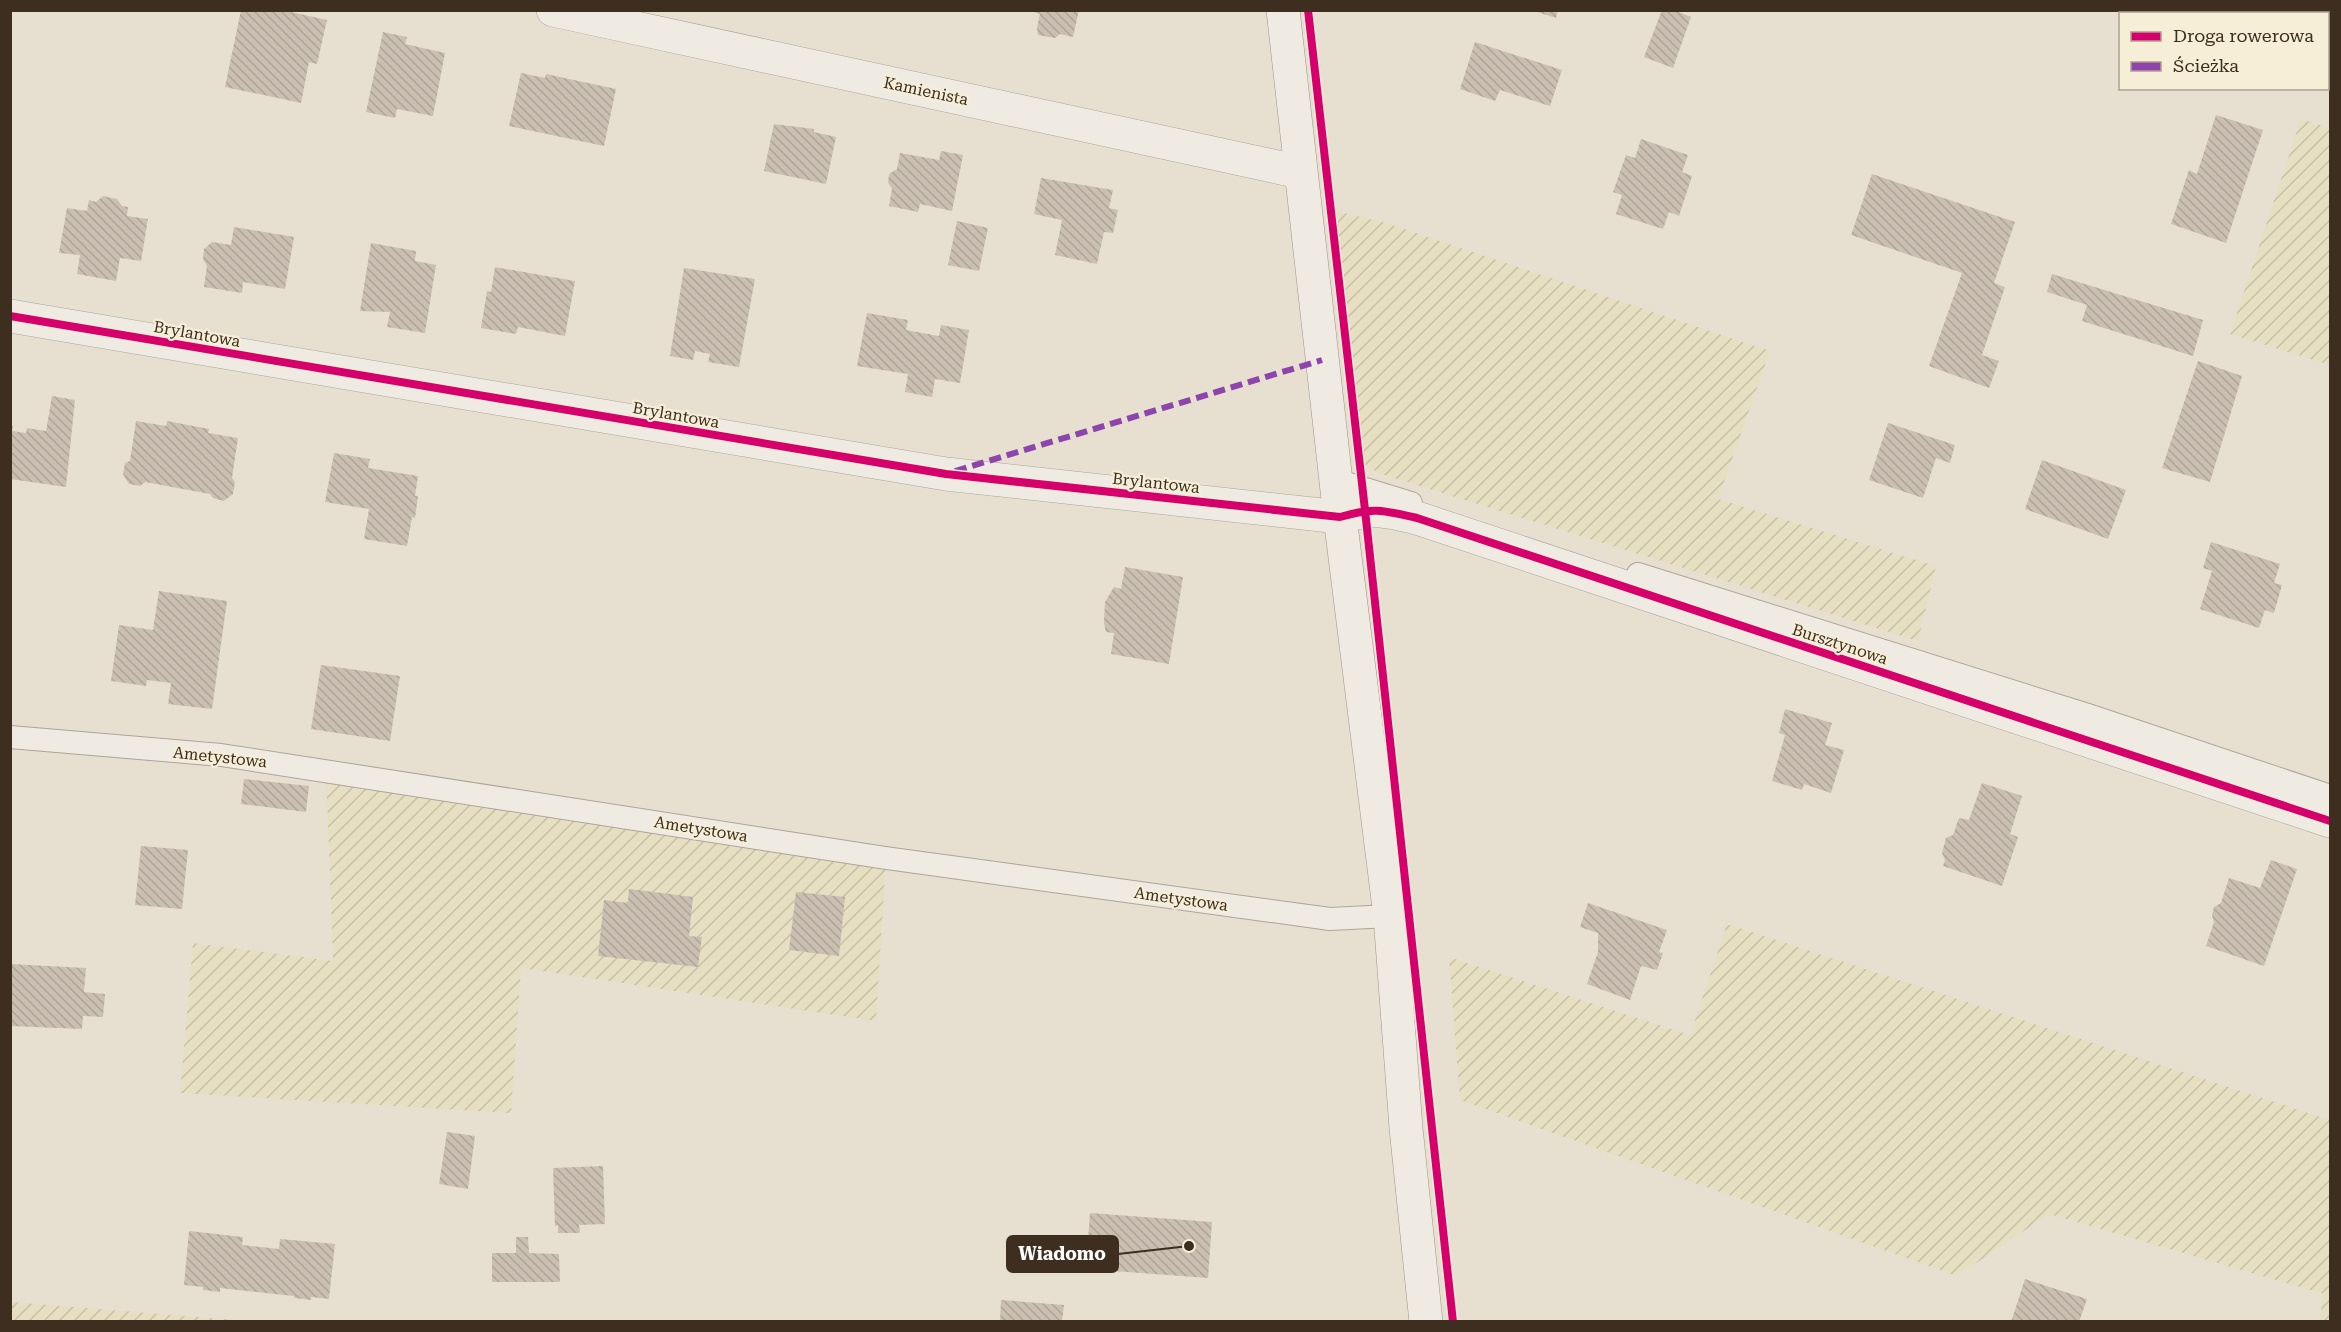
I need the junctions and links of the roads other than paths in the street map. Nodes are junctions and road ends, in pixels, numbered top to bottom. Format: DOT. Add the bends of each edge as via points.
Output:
graph roads {
  1 [pos="553,10"];
  2 [pos="1283,10"];
  3 [pos="1300,172"];
  4 [pos="10,316"];
  5 [pos="1336,480"];
  6 [pos="1340,517"];
  7 [pos="10,737"];
  8 [pos="2331,796"];
  9 [pos="2331,821"];
  10 [pos="1390,916"];
  11 [pos="1426,1322"];
  1 -- 3 [label="street, Kamienista"];
  2 -- 3 [label="street"];
  3 -- 5 [label="street"];
  4 -- 6 [label="street, Brylantowa" via="946,474"];
  5 -- 6 [label="street"];
  5 -- 8 [label="lane"];
  6 -- 9 [label="street, Bursztynowa" via="1380,510 1417,518"];
  6 -- 10 [label="street"];
  7 -- 10 [label="lane, Ametystowa" via="221,755 886,858 1330,919"];
  10 -- 11 [label="street"];
}
